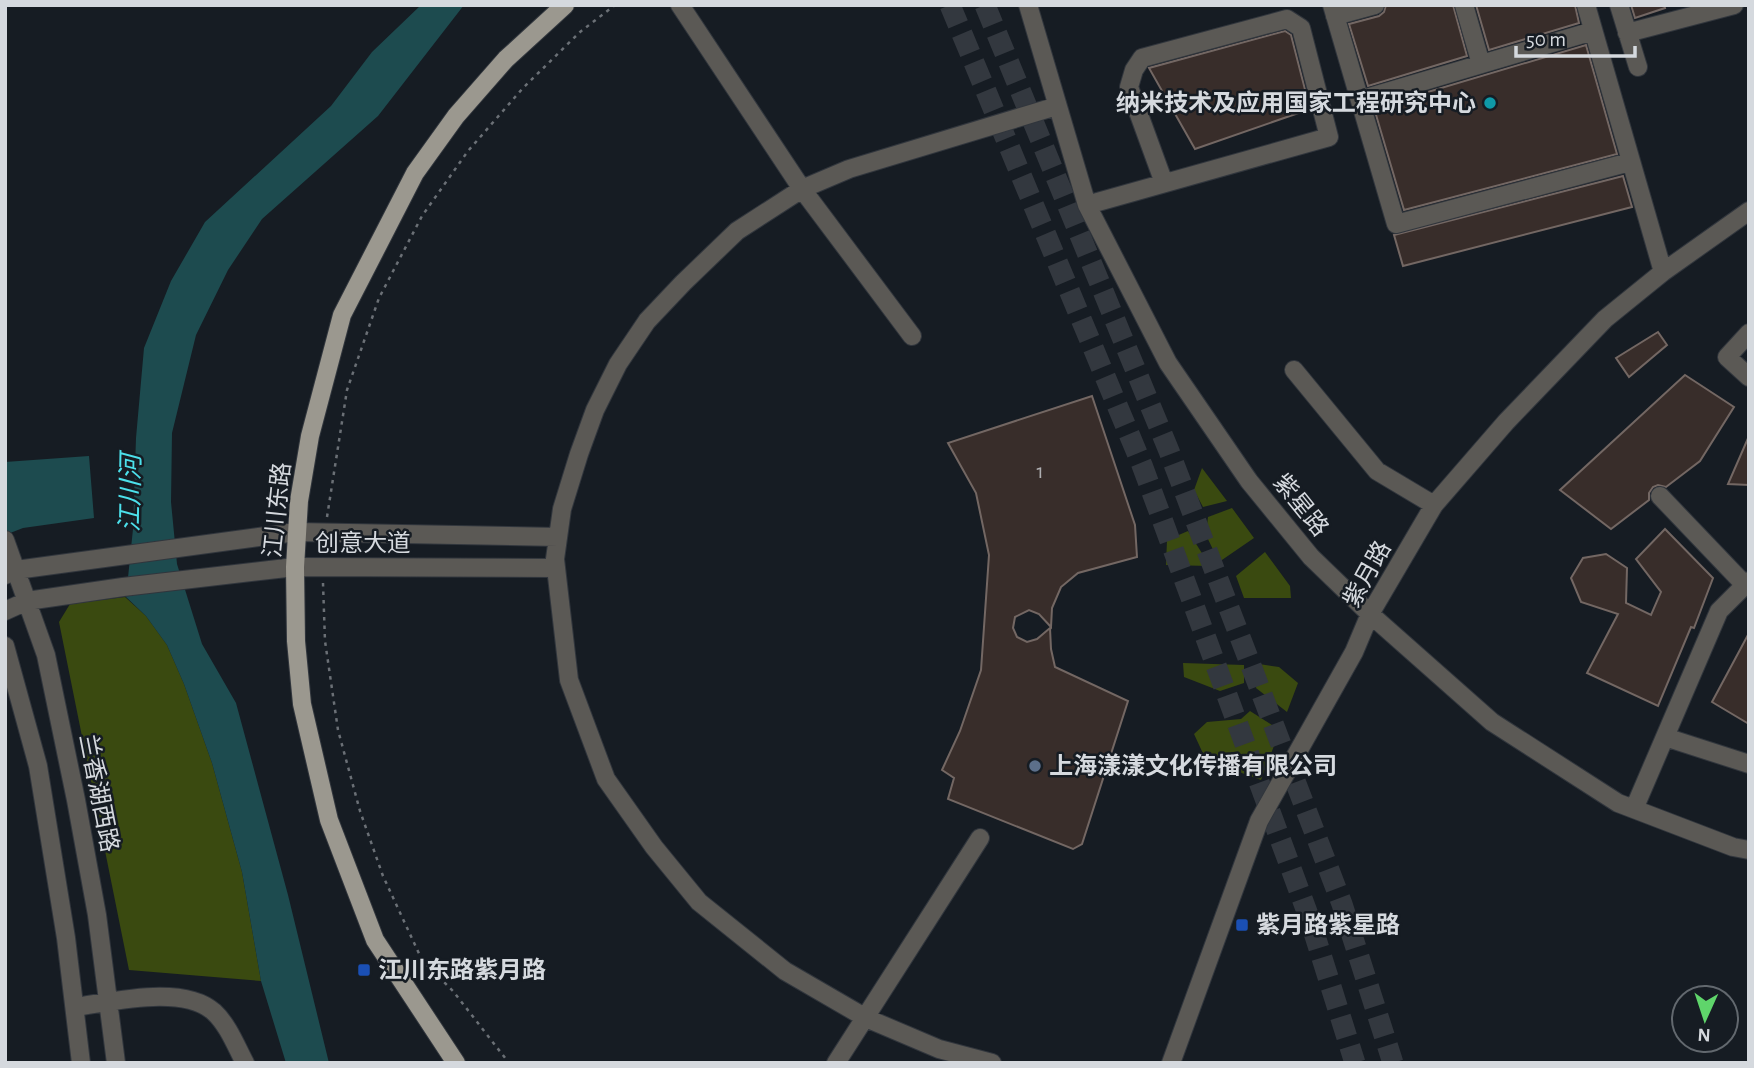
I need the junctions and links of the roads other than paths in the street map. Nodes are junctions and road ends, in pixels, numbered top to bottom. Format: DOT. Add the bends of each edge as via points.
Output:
graph roads {
  1 [pos="565,5"];
  2 [pos="680,5"];
  3 [pos="1028,5"];
  4 [pos="1375,5"];
  5 [pos="1464,5"];
  6 [pos="1586,5"];
  7 [pos="1619,5"];
  8 [pos="1734,5"];
  9 [pos="1334,10"];
  10 [pos="1593,31"];
  11 [pos="1627,33"];
  12 [pos="1481,64"];
  13 [pos="1638,67"];
  14 [pos="1360,100"];
  15 [pos="1058,106"];
  16 [pos="1630,162"];
  17 [pos="1164,183"];
  18 [pos="802,189"];
  19 [pos="1087,205"];
  20 [pos="1749,211"];
  21 [pos="1662,272"];
  22 [pos="1749,333"];
  23 [pos="912,336"];
  24 [pos="1294,370"];
  25 [pos="1749,377"];
  26 [pos="1660,496"];
  27 [pos="1434,505"];
  28 [pos="296,532"];
  29 [pos="558,537"];
  30 [pos="5,540"];
  31 [pos="295,567"];
  32 [pos="556,568"];
  33 [pos="10,572"];
  34 [pos="1747,582"];
  35 [pos="27,601"];
  36 [pos="5,611"];
  37 [pos="1370,614"];
  38 [pos="5,646"];
  39 [pos="1665,737"];
  40 [pos="1749,764"];
  41 [pos="1633,809"];
  42 [pos="980,838"];
  43 [pos="1749,850"];
  44 [pos="108,1003"];
  45 [pos="75,1007"];
  46 [pos="866,1018"];
  47 [pos="81,1063"];
  48 [pos="116,1063"];
  49 [pos="245,1063"];
  50 [pos="456,1063"];
  51 [pos="836,1063"];
  52 [pos="992,1063"];
  53 [pos="1171,1063"];
  1 -- 28 [label="main road, 江川东路" via="506,59 456,116 422,164 342,315 310,436"];
  2 -- 18 [label="street"];
  3 -- 15 [label="street, 紫星路"];
  4 -- 9 [label="street"];
  5 -- 12 [label="street"];
  6 -- 10 [label="street"];
  7 -- 11 [label="street"];
  8 -- 11 [label="street"];
  9 -- 14 [label="street"];
  10 -- 12 [label="street"];
  10 -- 16 [label="street"];
  11 -- 13 [label="street"];
  12 -- 14 [label="street"];
  14 -- 16 [label="street" via="1396,224"];
  15 -- 18 [label="street" via="849,169"];
  15 -- 19 [label="street, 紫星路"];
  16 -- 21 [label="street"];
  17 -- 17 [label="street" via="1329,137 1301,28 1287,19 1142,58 1129,87"];
  17 -- 19 [label="street"];
  18 -- 23 [label="street"];
  18 -- 29 [label="street" via="737,231 647,321 595,410 562,509"];
  19 -- 37 [label="street, 紫星路" via="1168,363 1249,481 1311,557"];
  20 -- 21 [label="street, 紫月路"];
  21 -- 27 [label="street, 紫月路" via="1605,319"];
  22 -- 25 [label="street" via="1727,357"];
  24 -- 27 [label="street" via="1377,471"];
  26 -- 34 [label="street"];
  27 -- 37 [label="street, 紫月路"];
  28 -- 29 [label="street"];
  28 -- 31 [label="main road, 江川东路"];
  28 -- 33 [label="street"];
  29 -- 32 [label="street"];
  30 -- 33 [label="street, 兰香湖西路"];
  31 -- 32 [label="street, 创意大道"];
  31 -- 35 [label="street, 创意大道"];
  31 -- 50 [label="main road, 江川东路" via="302,704 329,820 375,940"];
  32 -- 46 [label="street" via="569,680 606,779 699,902 785,971"];
  33 -- 35 [label="street, 兰香湖西路"];
  34 -- 39 [label="street" via="1719,611"];
  35 -- 36 [label="street, 创意大道"];
  35 -- 44 [label="street, 兰香湖西路" via="46,655 76,800"];
  37 -- 41 [label="street, 紫星路" via="1492,722"];
  37 -- 53 [label="street, 紫月路" via="1354,652 1259,821"];
  38 -- 45 [label="street" via="38,766"];
  39 -- 40 [label="street"];
  39 -- 41 [label="street"];
  41 -- 43 [label="street, 紫星路"];
  42 -- 46 [label="street"];
  44 -- 45 [label="street"];
  44 -- 48 [label="street, 兰香湖西路"];
  44 -- 49 [label="street" via="161,996 191,1000 213,1011"];
  45 -- 47 [label="street"];
  46 -- 51 [label="street"];
  46 -- 52 [label="street" via="939,1049"];
}
